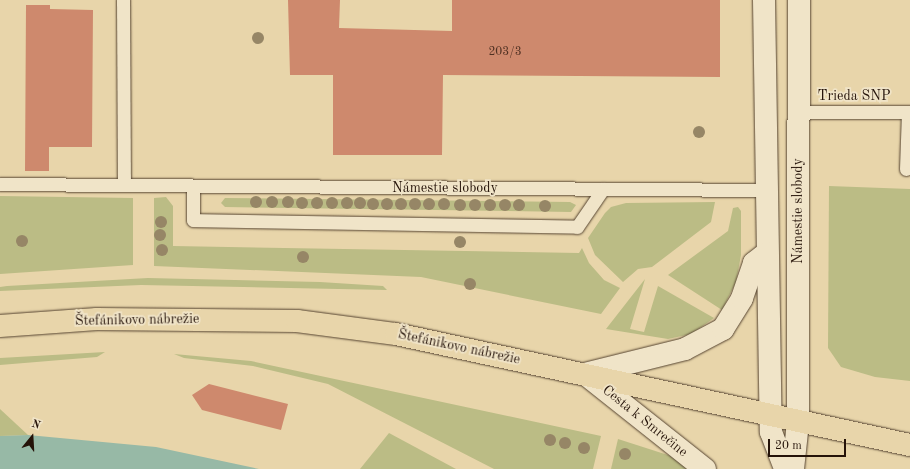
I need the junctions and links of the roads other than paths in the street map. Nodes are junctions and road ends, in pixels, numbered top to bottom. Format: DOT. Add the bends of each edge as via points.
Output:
graph roads {
  1 [pos="123,0"];
  2 [pos="764,0"];
  3 [pos="799,0"];
  4 [pos="798,112"];
  5 [pos="909,112"];
  6 [pos="906,169"];
  7 [pos="0,184"];
  8 [pos="124,185"];
  9 [pos="193,186"];
  10 [pos="603,189"];
  11 [pos="765,190"];
  12 [pos="767,253"];
  13 [pos="0,326"];
  14 [pos="585,374"];
  15 [pos="771,416"];
  16 [pos="798,422"];
  17 [pos="910,445"];
  18 [pos="705,469"];
  19 [pos="785,469"];
  20 [pos="793,469"];
  1 -- 8 [label="lane"];
  2 -- 11 [label="street"];
  3 -- 4 [label="street, Námestie slobody"];
  4 -- 5 [label="lane, Trieda SNP"];
  4 -- 16 [label="street, Námestie slobody"];
  5 -- 6 [label="lane"];
  7 -- 8 [label="lane, Námestie slobody"];
  8 -- 9 [label="lane, Námestie slobody"];
  9 -- 10 [label="lane, Námestie slobody"];
  9 -- 10 [label="lane" via="193,220 577,227"];
  10 -- 11 [label="lane, Námestie slobody"];
  11 -- 12 [label="street"];
  12 -- 14 [label="street" via="754,263 742,298 723,330 685,349"];
  12 -- 15 [label="street"];
  13 -- 14 [label="main road, Štefánikovo nábrežie" via="97,320 296,321 396,334"];
  14 -- 15 [label="main road, Štefánikovo nábrežie"];
  14 -- 18 [label="street, Cesta k Smrečine"];
  15 -- 16 [label="main road, Štefánikovo nábrežie"];
  15 -- 19 [label="street" via="774,443"];
  16 -- 17 [label="main road, Štefánikovo nábrežie"];
  16 -- 20 [label="street"];
}
